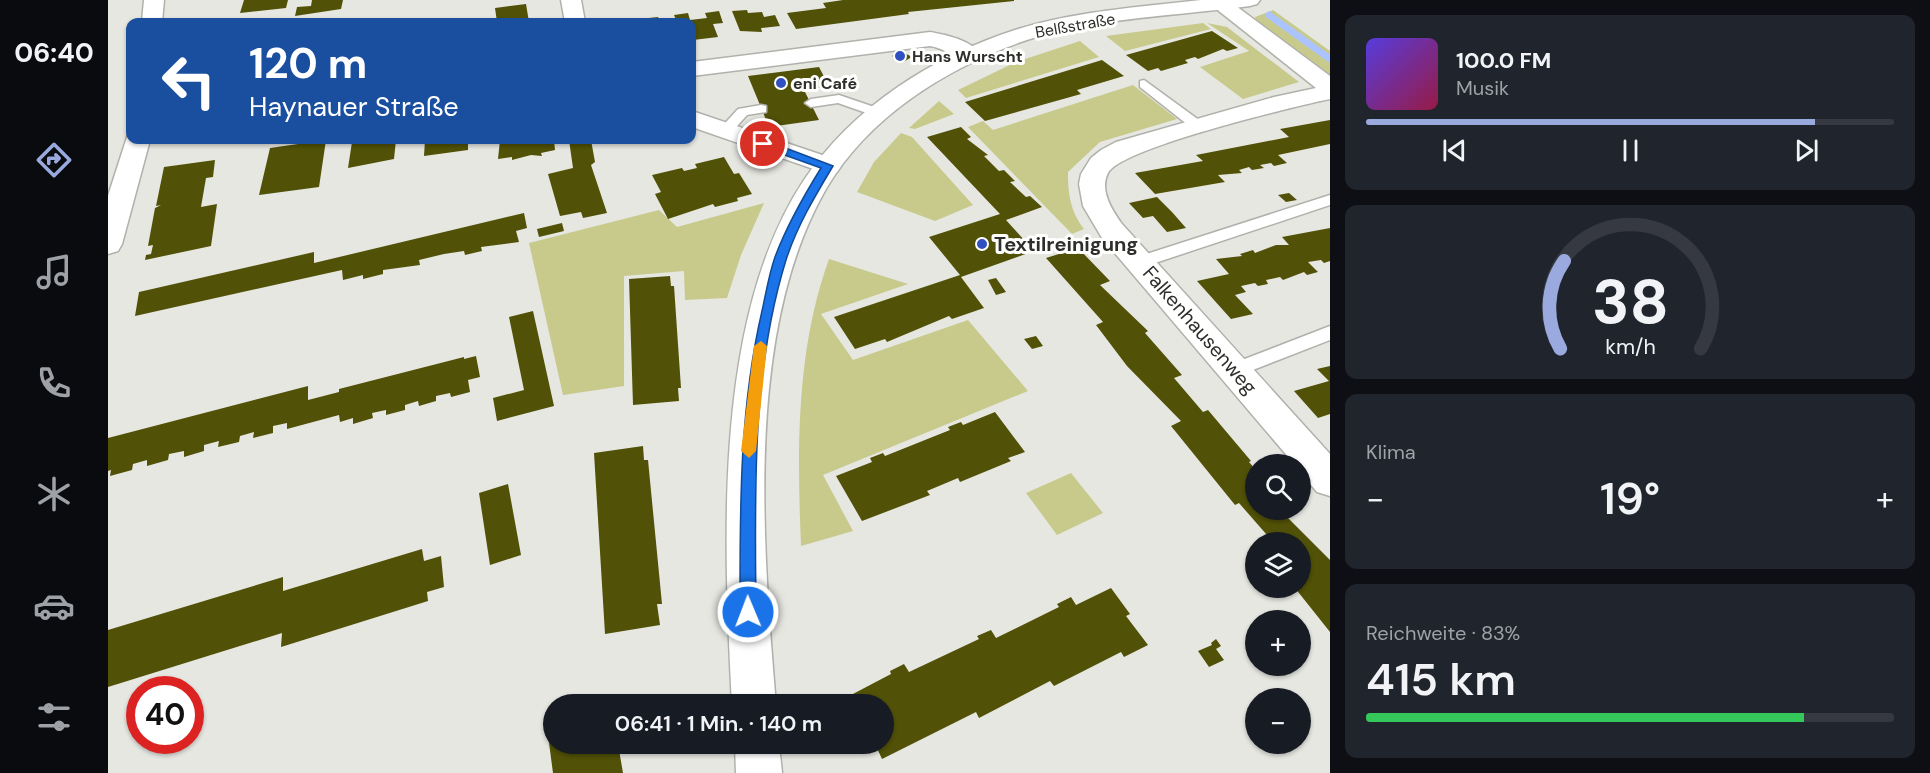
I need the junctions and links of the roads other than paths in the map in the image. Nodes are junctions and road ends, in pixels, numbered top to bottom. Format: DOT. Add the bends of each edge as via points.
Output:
graph roads {
  1 [pos="154,0"];
  2 [pos="570,0"];
  3 [pos="1250,0"];
  4 [pos="1218,2"];
  5 [pos="152,18"];
  6 [pos="574,18"];
  7 [pos="970,55"];
  8 [pos="696,68"];
  9 [pos="1144,84"];
  10 [pos="1330,87"];
  11 [pos="1330,92"];
  12 [pos="811,103"];
  13 [pos="761,109"];
  14 [pos="878,113"];
  15 [pos="696,120"];
  16 [pos="1198,126"];
  17 [pos="725,130"];
  18 [pos="127,144"];
  19 [pos="828,166"];
  20 [pos="1330,200"];
  21 [pos="108,244"];
  22 [pos="1140,262"];
  23 [pos="1330,333"];
  24 [pos="1235,370"];
  25 [pos="1330,480"];
  26 [pos="753,694"];
  27 [pos="758,754"];
  28 [pos="759,773"];
  1 -- 5 [label="street"];
  2 -- 6 [label="street"];
  3 -- 4 [label="street, Belßstraße"];
  4 -- 7 [label="street, Belßstraße" via="1054,26"];
  4 -- 10 [label="street"];
  7 -- 8 [label="street" via="945,41 930,39"];
  7 -- 14 [label="street, Belßstraße" via="914,84"];
  9 -- 16 [label="lane"];
  11 -- 16 [label="street, Falkenhausenweg"];
  12 -- 14 [label="lane" via="839,99"];
  13 -- 17 [label="lane" via="742,112"];
  14 -- 19 [label="street, Belßstraße"];
  15 -- 17 [label="street"];
  16 -- 22 [label="street, Falkenhausenweg" via="1111,154 1094,171 1094,203"];
  17 -- 19 [label="street"];
  18 -- 21 [label="street"];
  19 -- 26 [label="street, Belßstraße" via="796,218 780,261 758,363 747,477"];
  20 -- 22 [label="lane"];
  22 -- 24 [label="street, Falkenhausenweg"];
  23 -- 24 [label="lane"];
  24 -- 25 [label="street, Falkenhausenweg"];
  27 -- 28 [label="street"];
}
